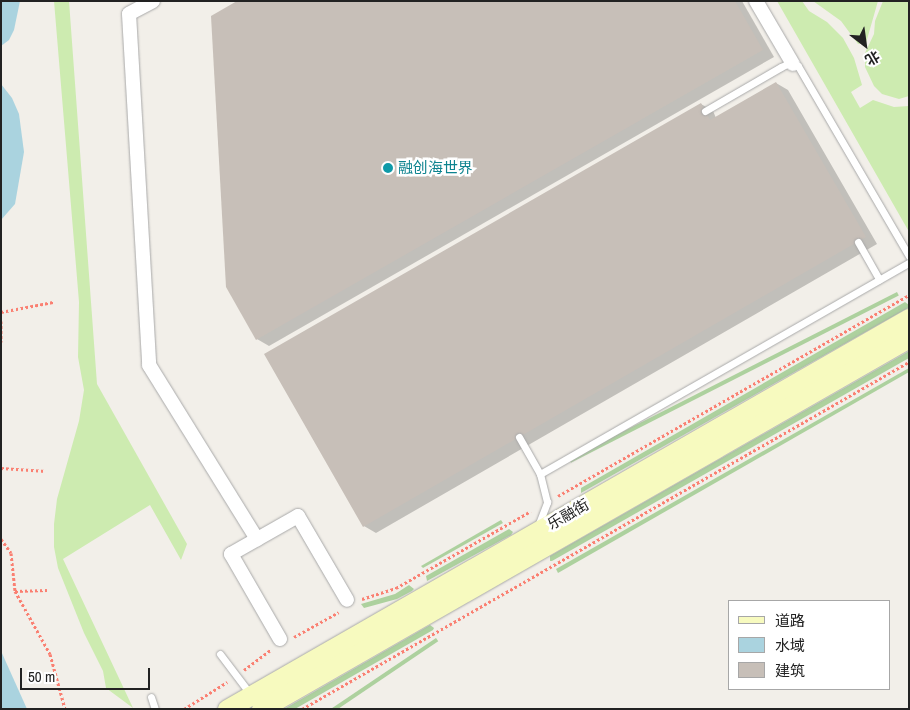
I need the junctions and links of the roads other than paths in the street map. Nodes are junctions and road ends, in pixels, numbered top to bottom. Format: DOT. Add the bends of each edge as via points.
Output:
graph roads {
  1 [pos="153,1"];
  2 [pos="756,1"];
  3 [pos="793,64"];
  4 [pos="705,111"];
  5 [pos="858,242"];
  6 [pos="909,256"];
  7 [pos="909,262"];
  8 [pos="879,279"];
  9 [pos="909,318"];
  10 [pos="909,338"];
  11 [pos="519,437"];
  12 [pos="540,474"];
  13 [pos="536,533"];
  14 [pos="257,540"];
  15 [pos="347,600"];
  16 [pos="280,639"];
  17 [pos="220,654"];
  18 [pos="151,697"];
  19 [pos="257,704"];
  20 [pos="155,709"];
  21 [pos="227,709"];
  1 -- 14 [label="street" via="129,14 149,365"];
  2 -- 3 [label="street"];
  3 -- 4 [label="lane" via="781,67"];
  3 -- 6 [label="lane" via="802,70"];
  5 -- 8 [label="lane"];
  7 -- 8 [label="lane"];
  8 -- 12 [label="lane"];
  9 -- 13 [label="street, 乐融街"];
  10 -- 19 [label="street, 乐融街"];
  11 -- 12 [label="lane"];
  12 -- 13 [label="lane" via="547,502"];
  13 -- 19 [label="street, 乐融街"];
  14 -- 15 [label="street" via="298,516"];
  14 -- 16 [label="street" via="231,554"];
  17 -- 19 [label="lane"];
  18 -- 20 [label="lane"];
  19 -- 21 [label="street, 乐融街"];
}
